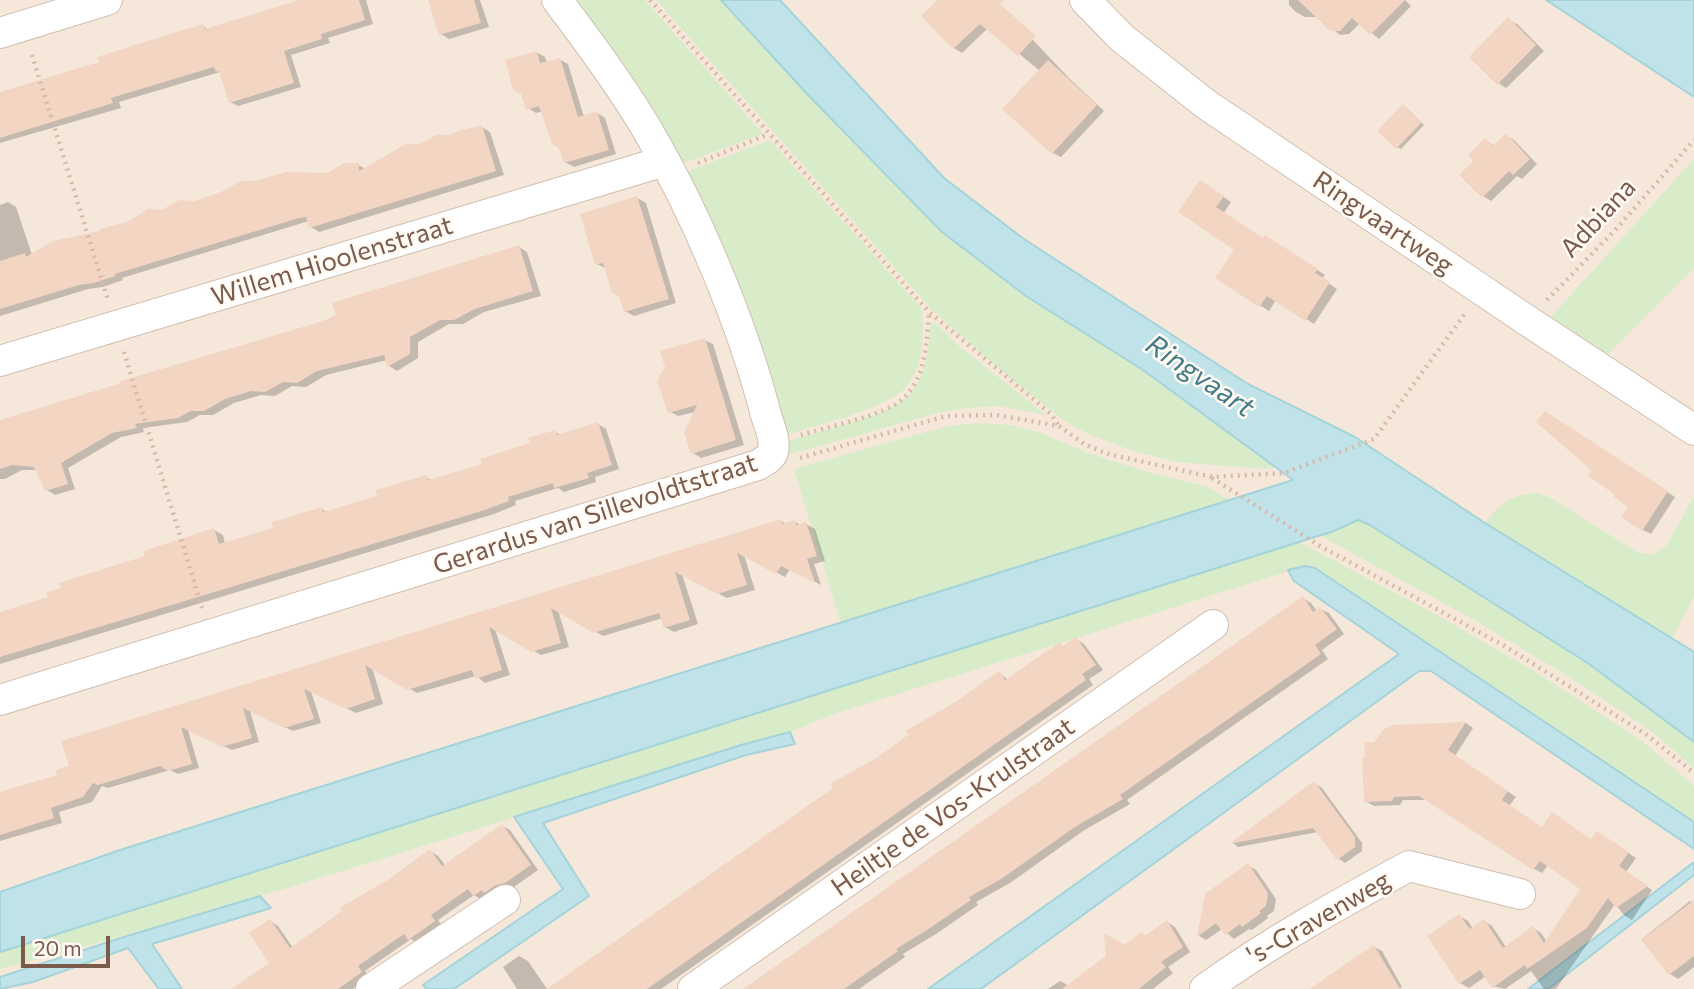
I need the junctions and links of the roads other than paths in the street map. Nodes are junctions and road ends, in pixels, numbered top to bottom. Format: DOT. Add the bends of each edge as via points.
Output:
graph roads {
  1 [pos="107,0"];
  2 [pos="557,0"];
  3 [pos="1086,0"];
  4 [pos="7,25"];
  5 [pos="665,161"];
  6 [pos="0,361"];
  7 [pos="1694,430"];
  8 [pos="1213,625"];
  9 [pos="0,700"];
  10 [pos="1520,894"];
  11 [pos="505,900"];
  12 [pos="388,984"];
  13 [pos="693,989"];
  14 [pos="1205,989"];
  1 -- 4 [label="street"];
  2 -- 5 [label="street" via="610,69"];
  3 -- 7 [label="street, Ringvaartweg" via="1122,38 1208,105"];
  5 -- 6 [label="street, Willem Hioolenstraat"];
  5 -- 9 [label="street, Gerardus van Sillevoldtstraat" via="729,304 763,402 774,448 758,465"];
  8 -- 13 [label="street, Heiltje de Vos-Krulstraat"];
  10 -- 14 [label="street, 's-Gravenweg" via="1409,866 1320,914"];
  11 -- 12 [label="street"];
}
